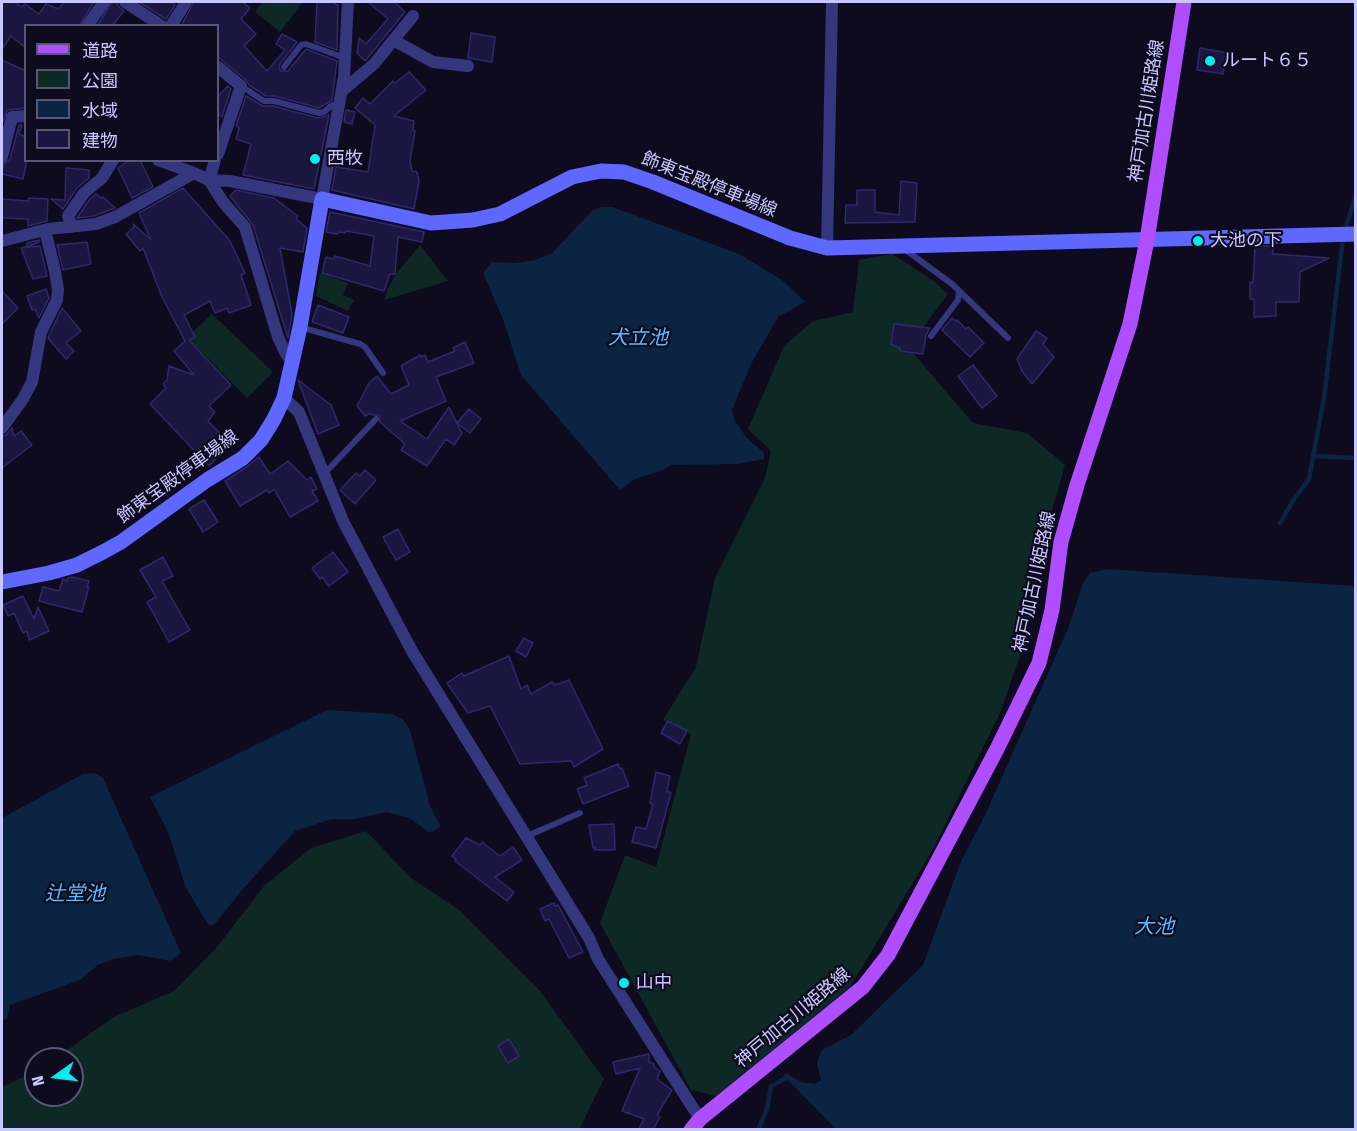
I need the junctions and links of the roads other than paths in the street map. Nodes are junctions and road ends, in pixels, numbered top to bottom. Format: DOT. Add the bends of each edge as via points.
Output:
graph roads {
  1 [pos="104,2"];
  2 [pos="125,2"];
  3 [pos="186,2"];
  4 [pos="832,2"];
  5 [pos="1184,2"];
  6 [pos="345,3"];
  7 [pos="413,16"];
  8 [pos="88,24"];
  9 [pos="159,24"];
  10 [pos="172,24"];
  11 [pos="395,41"];
  12 [pos="345,58"];
  13 [pos="468,66"];
  14 [pos="284,67"];
  15 [pos="219,69"];
  16 [pos="241,86"];
  17 [pos="342,91"];
  18 [pos="339,105"];
  19 [pos="24,116"];
  20 [pos="219,151"];
  21 [pos="2,157"];
  22 [pos="112,162"];
  23 [pos="164,162"];
  24 [pos="214,162"];
  25 [pos="194,172"];
  26 [pos="209,180"];
  27 [pos="322,200"];
  28 [pos="72,227"];
  29 [pos="45,230"];
  30 [pos="1356,234"];
  31 [pos="1147,240"];
  32 [pos="2,241"];
  33 [pos="900,246"];
  34 [pos="827,248"];
  35 [pos="959,291"];
  36 [pos="300,327"];
  37 [pos="931,336"];
  38 [pos="1008,338"];
  39 [pos="292,361"];
  40 [pos="382,373"];
  41 [pos="284,398"];
  42 [pos="376,419"];
  43 [pos="2,428"];
  44 [pos="324,474"];
  45 [pos="2,582"];
  46 [pos="580,813"];
  47 [pos="526,837"];
  48 [pos="695,1124"];
  1 -- 8 [label="street"];
  2 -- 9 [label="street"];
  3 -- 10 [label="street"];
  4 -- 34 [label="street"];
  5 -- 31 [label="main road, 神戸加古川姫路線"];
  6 -- 12 [label="street"];
  7 -- 11 [label="street"];
  11 -- 13 [label="street" via="433,62"];
  11 -- 17 [label="street"];
  12 -- 14 [label="lane" via="306,44"];
  12 -- 17 [label="street"];
  15 -- 16 [label="street"];
  16 -- 18 [label="lane" via="264,101 319,113"];
  16 -- 20 [label="street"];
  17 -- 18 [label="street"];
  18 -- 27 [label="street"];
  19 -- 21 [label="street" via="12,117"];
  22 -- 28 [label="street" via="68,216"];
  23 -- 25 [label="street"];
  24 -- 26 [label="street"];
  25 -- 26 [label="street"];
  25 -- 28 [label="street" via="114,217"];
  26 -- 27 [label="street"];
  26 -- 39 [label="street" via="245,227 278,337"];
  27 -- 34 [label="main road, 飾東宝殿停車場線" via="431,223 473,220 500,213 572,177 602,171 624,172 790,238"];
  27 -- 36 [label="main road, 飾東宝殿停車場線"];
  28 -- 29 [label="street"];
  29 -- 32 [label="street"];
  29 -- 43 [label="street" via="57,300 40,332 32,382"];
  30 -- 31 [label="main road, 飾東宝殿停車場線"];
  31 -- 33 [label="main road, 飾東宝殿停車場線"];
  31 -- 48 [label="main road, 神戸加古川姫路線" via="1130,324 1061,542 1052,610 1039,663 997,749 888,955 863,987"];
  33 -- 34 [label="main road, 飾東宝殿停車場線"];
  33 -- 35 [label="lane"];
  35 -- 37 [label="lane" via="958,300"];
  35 -- 38 [label="lane"];
  36 -- 39 [label="main road, 飾東宝殿停車場線"];
  36 -- 40 [label="lane" via="360,344"];
  39 -- 41 [label="main road, 飾東宝殿停車場線"];
  41 -- 44 [label="street" via="300,412"];
  41 -- 45 [label="main road, 飾東宝殿停車場線" via="261,440 243,458 121,542 77,565"];
  42 -- 44 [label="lane"];
  44 -- 47 [label="street" via="343,521 412,651"];
  46 -- 47 [label="lane"];
  47 -- 48 [label="street" via="589,938"];
}
